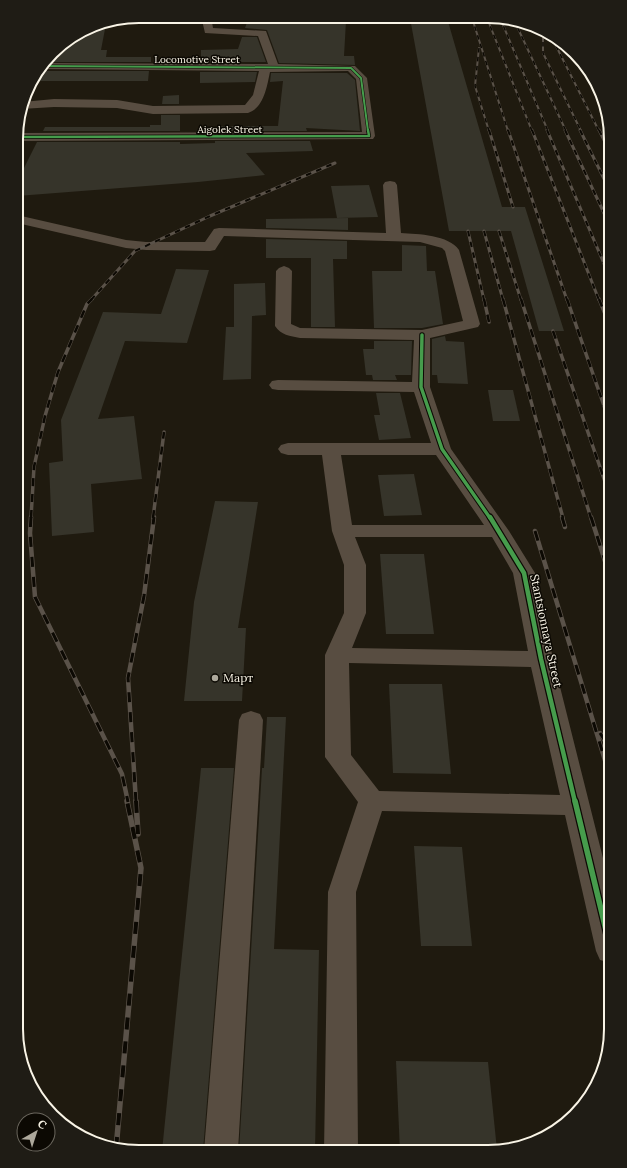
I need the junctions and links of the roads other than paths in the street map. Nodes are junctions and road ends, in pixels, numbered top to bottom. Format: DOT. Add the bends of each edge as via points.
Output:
graph roads {
  1 [pos="207,23"];
  2 [pos="50,66"];
  3 [pos="274,67"];
  4 [pos="350,68"];
  5 [pos="28,105"];
  6 [pos="23,137"];
  7 [pos="390,186"];
  8 [pos="23,219"];
  9 [pos="394,237"];
  10 [pos="284,271"];
  11 [pos="422,335"];
  12 [pos="278,384"];
  13 [pos="421,386"];
  14 [pos="288,449"];
  15 [pos="331,449"];
  16 [pos="442,449"];
  17 [pos="342,531"];
  18 [pos="500,531"];
  19 [pos="337,655"];
  20 [pos="541,659"];
  21 [pos="251,720"];
  22 [pos="372,801"];
  23 [pos="576,805"];
  24 [pos="604,922"];
  25 [pos="221,1145"];
  26 [pos="340,1145"];
  1 -- 3 [label="street" via="209,31 262,32"];
  2 -- 3 [label="street, Locomotive Street"];
  3 -- 4 [label="street, Locomotive Street"];
  3 -- 5 [label="street" via="265,70 259,96 248,109 153,110 117,104 54,103"];
  4 -- 6 [label="street, Aigolek Street" via="361,78 370,136"];
  7 -- 9 [label="street"];
  8 -- 9 [label="street" via="126,244 146,246 210,247 219,232"];
  9 -- 11 [label="street" via="434,241 447,244 452,250 472,324"];
  10 -- 11 [label="street" via="283,326 288,330 300,333"];
  11 -- 13 [label="street, Stantsionnaya Street"];
  12 -- 13 [label="street"];
  13 -- 16 [label="street, Stantsionnaya Street"];
  14 -- 15 [label="street"];
  15 -- 16 [label="street"];
  15 -- 17 [label="street"];
  16 -- 18 [label="street, Stantsionnaya Street"];
  17 -- 18 [label="street"];
  17 -- 19 [label="street" via="355,565 355,613"];
  18 -- 20 [label="street, Stantsionnaya Street" via="524,573"];
  19 -- 20 [label="street"];
  19 -- 22 [label="street" via="338,757"];
  20 -- 23 [label="street, Stantsionnaya Street"];
  21 -- 25 [label="street"];
  22 -- 23 [label="street"];
  22 -- 26 [label="street" via="342,892"];
  23 -- 24 [label="street, Stantsionnaya Street"];
}
